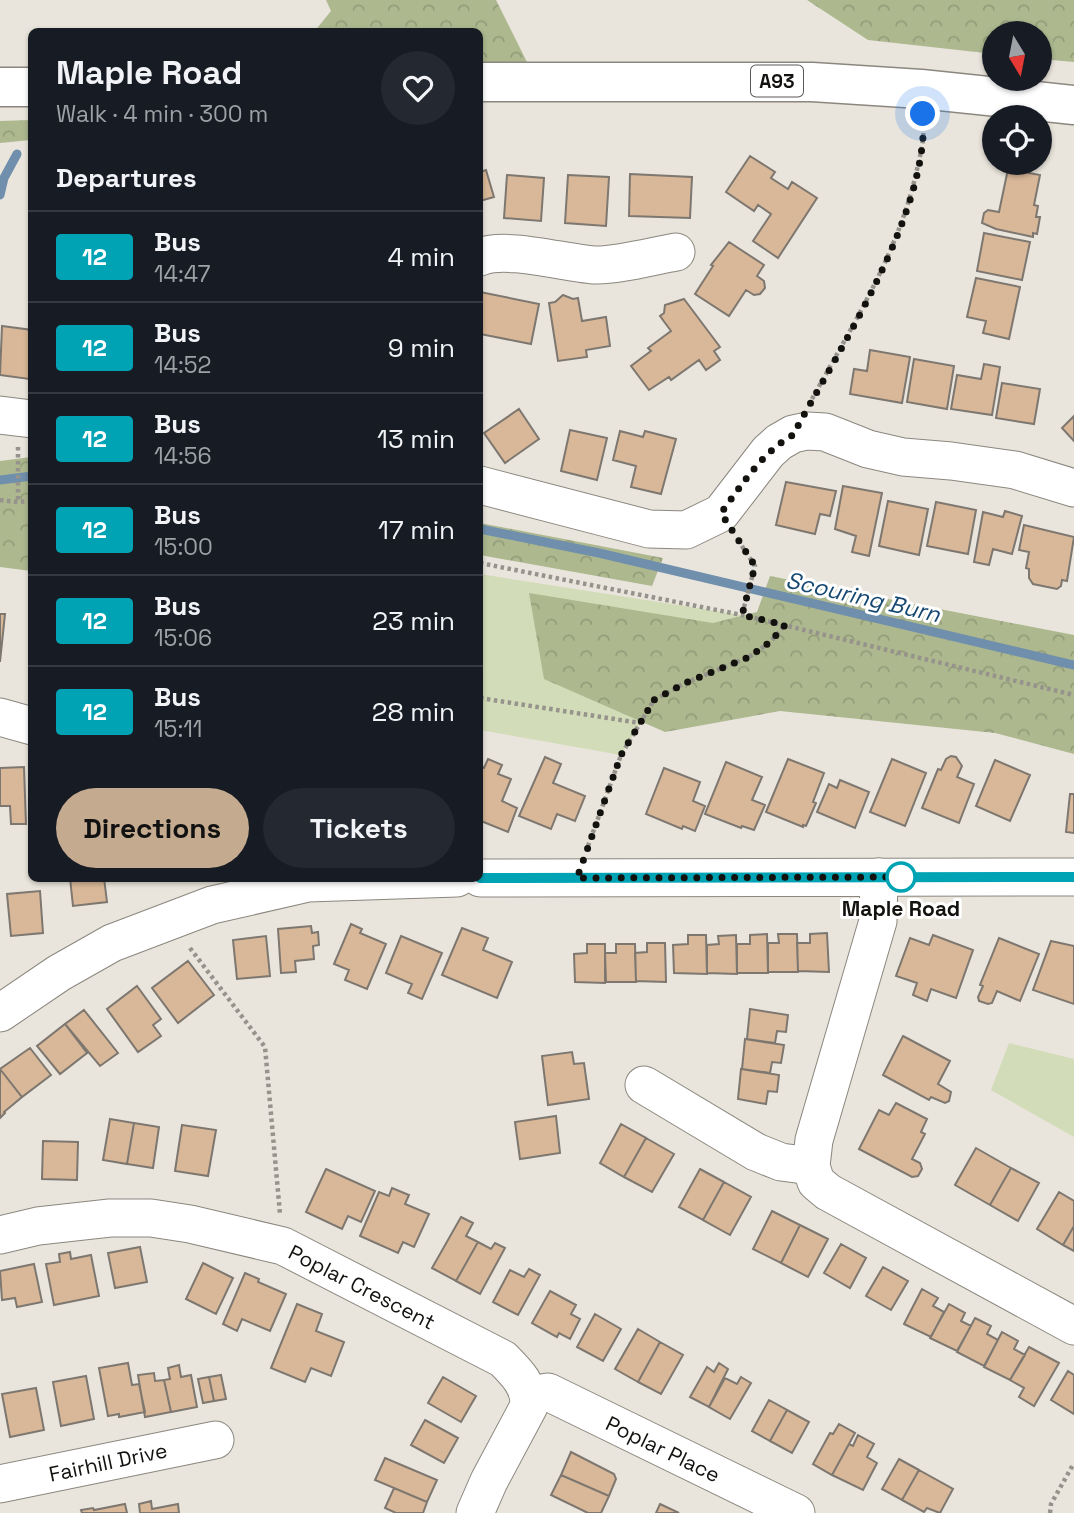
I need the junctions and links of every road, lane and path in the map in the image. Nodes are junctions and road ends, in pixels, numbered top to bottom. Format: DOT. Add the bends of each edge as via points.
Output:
graph roads {
  1 [pos="483,82"];
  2 [pos="0,87"];
  3 [pos="28,87"];
  4 [pos="921,89"];
  5 [pos="1074,106"];
  6 [pos="676,253"];
  7 [pos="483,256"];
  8 [pos="793,435"];
  9 [pos="18,468"];
  10 [pos="483,486"];
  11 [pos="1074,488"];
  12 [pos="0,500"];
  13 [pos="28,501"];
  14 [pos="18,502"];
  15 [pos="721,513"];
  16 [pos="483,564"];
  17 [pos="742,615"];
  18 [pos="785,625"];
  19 [pos="1074,695"];
  20 [pos="483,698"];
  21 [pos="0,717"];
  22 [pos="640,723"];
  23 [pos="28,725"];
  24 [pos="879,877"];
  25 [pos="1074,877"];
  26 [pos="483,878"];
  27 [pos="577,878"];
  28 [pos="303,882"];
  29 [pos="170,921"];
  30 [pos="0,1013"];
  31 [pos="644,1085"];
  32 [pos="811,1166"];
  33 [pos="0,1236"];
  34 [pos="283,1247"];
  35 [pos="1074,1326"];
  36 [pos="530,1395"];
  37 [pos="215,1440"];
  38 [pos="1074,1463"];
  39 [pos="0,1484"];
  40 [pos="475,1513"];
  41 [pos="796,1513"];
  42 [pos="1050,1513"];
  1 -- 4 [label="main road, A93" via="812,82"];
  2 -- 3 [label="main road"];
  4 -- 5 [label="main road, A93"];
  4 -- 8 [label="path" via="925,139 908,207 879,275"];
  6 -- 7 [label="street" via="598,265 514,254"];
  8 -- 11 [label="street" via="825,432 903,457 1015,470"];
  8 -- 15 [label="street" via="768,452"];
  9 -- 14 [label="path"];
  10 -- 15 [label="street" via="649,529 686,530"];
  12 -- 14 [label="path"];
  13 -- 14 [label="path"];
  15 -- 17 [label="path" via="755,566"];
  16 -- 17 [label="path"];
  17 -- 18 [label="path"];
  18 -- 19 [label="path"];
  18 -- 22 [label="path" via="749,657 654,700"];
  20 -- 22 [label="path"];
  21 -- 23 [label="street"];
  22 -- 27 [label="path" via="621,755"];
  24 -- 25 [label="street"];
  24 -- 27 [label="street"];
  24 -- 32 [label="street" via="878,921 814,1140"];
  26 -- 27 [label="street"];
  28 -- 29 [label="street" via="212,905"];
  29 -- 30 [label="street" via="112,943"];
  29 -- 34 [label="path" via="265,1047"];
  31 -- 32 [label="street" via="756,1152 781,1162"];
  32 -- 35 [label="street" via="816,1182 828,1192"];
  33 -- 34 [label="street, Poplar Crescent" via="38,1226 151,1218"];
  34 -- 36 [label="street, Poplar Crescent" via="503,1359"];
  36 -- 40 [label="street" via="529,1406"];
  36 -- 41 [label="street, Poplar Place" via="548,1392"];
  37 -- 39 [label="street, Fairhill Drive"];
  38 -- 42 [label="path"];
}
